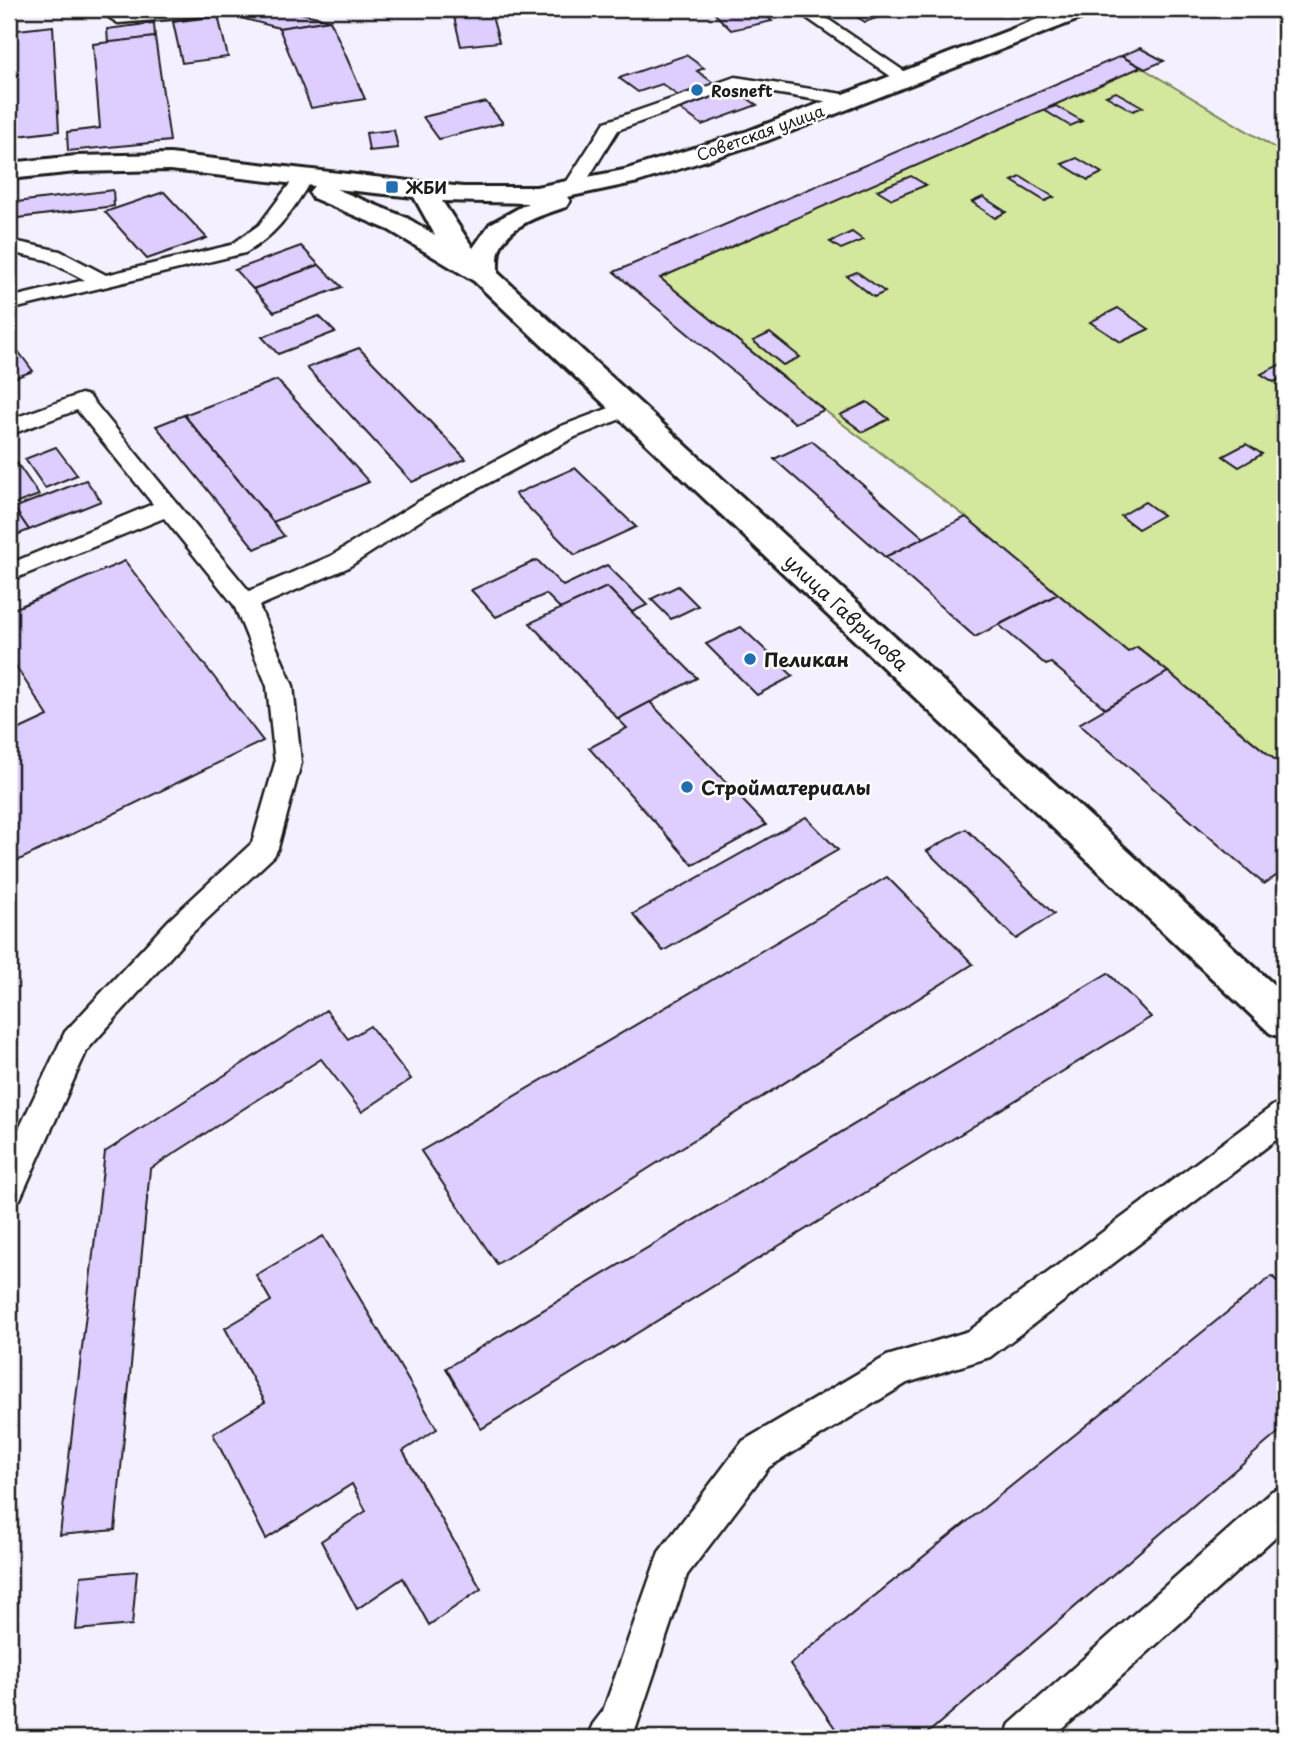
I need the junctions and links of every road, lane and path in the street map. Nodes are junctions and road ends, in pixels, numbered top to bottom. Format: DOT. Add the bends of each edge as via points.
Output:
graph roads {
  1 [pos="231,9"];
  2 [pos="802,9"];
  3 [pos="1084,9"];
  4 [pos="118,18"];
  5 [pos="905,78"];
  6 [pos="849,100"];
  7 [pos="253,170"];
  8 [pos="9,171"];
  9 [pos="629,177"];
  10 [pos="299,185"];
  11 [pos="572,189"];
  12 [pos="424,192"];
  13 [pos="9,246"];
  14 [pos="484,275"];
  15 [pos="104,282"];
  16 [pos="9,304"];
  17 [pos="628,408"];
  18 [pos="9,428"];
  19 [pos="167,507"];
  20 [pos="9,573"];
  21 [pos="245,602"];
  22 [pos="1285,1021"];
  23 [pos="1285,1115"];
  24 [pos="9,1189"];
  25 [pos="1285,1504"];
  26 [pos="607,1738"];
  27 [pos="1024,1738"];
  1 -- 4 [label="lane"];
  2 -- 5 [label="lane"];
  3 -- 5 [label="street, Советская улица"];
  5 -- 6 [label="street, Советская улица"];
  6 -- 9 [label="street, Советская улица" via="757,136"];
  6 -- 11 [label="lane" via="735,82 611,126"];
  7 -- 8 [label="street" via="123,162"];
  7 -- 10 [label="street"];
  7 -- 12 [label="street, Советская улица"];
  9 -- 11 [label="street, Советская улица"];
  9 -- 14 [label="street" via="530,211 501,229 487,247"];
  10 -- 14 [label="street" via="398,224"];
  10 -- 15 [label="lane" via="259,239 216,256"];
  11 -- 12 [label="street, Советская улица" via="504,197"];
  12 -- 14 [label="street, улица Гаврилова" via="456,247"];
  13 -- 15 [label="lane" via="53,255"];
  14 -- 17 [label="street, улица Гаврилова"];
  15 -- 16 [label="lane"];
  17 -- 21 [label="lane" via="567,432 424,508 339,562"];
  17 -- 22 [label="street, улица Гаврилова"];
  18 -- 19 [label="lane" via="82,401"];
  19 -- 20 [label="lane"];
  19 -- 21 [label="lane"];
  21 -- 24 [label="lane" via="280,686 288,763 264,848 180,926 76,1041"];
  23 -- 26 [label="lane" via="978,1345 900,1367 756,1454 672,1565 619,1723"];
  25 -- 27 [label="lane"];
}
